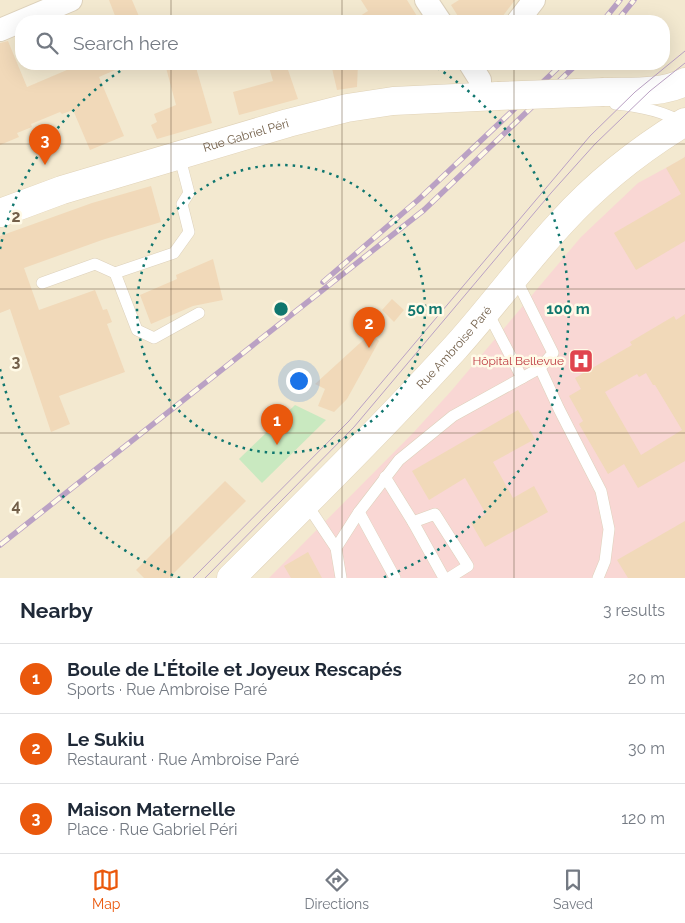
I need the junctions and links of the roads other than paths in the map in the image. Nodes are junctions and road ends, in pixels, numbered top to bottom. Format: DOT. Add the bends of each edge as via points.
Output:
graph roads {
  1 [pos="72,0"];
  2 [pos="426,0"];
  3 [pos="534,0"];
  4 [pos="36,15"];
  5 [pos="436,15"];
  6 [pos="523,15"];
  7 [pos="15,24"];
  8 [pos="0,30"];
  9 [pos="685,82"];
  10 [pos="484,84"];
  11 [pos="605,98"];
  12 [pos="684,122"];
  13 [pos="182,166"];
  14 [pos="0,214"];
  15 [pos="0,225"];
  16 [pos="115,273"];
  17 [pos="515,277"];
  18 [pos="42,283"];
  19 [pos="487,311"];
  20 [pos="199,314"];
  21 [pos="540,368"];
  22 [pos="522,378"];
  23 [pos="385,478"];
  24 [pos="306,503"];
  25 [pos="359,512"];
  26 [pos="413,522"];
  27 [pos="336,548"];
  28 [pos="231,578"];
  29 [pos="341,578"];
  30 [pos="395,578"];
  31 [pos="444,578"];
  32 [pos="449,578"];
  33 [pos="598,578"];
  1 -- 4 [label="street"];
  2 -- 5 [label="street"];
  3 -- 6 [label="street"];
  7 -- 8 [label="street"];
  9 -- 11 [label="main road" via="672,88"];
  10 -- 11 [label="main road, bridge"];
  10 -- 13 [label="lane, Rue Gabriel Péri" via="410,111 343,119"];
  10 -- 14 [label="main road, Rue Gabriel Péri" via="347,108 288,123 71,187"];
  11 -- 12 [label="lane"];
  12 -- 17 [label="main road, Rue Ambroise Paré" via="632,157 592,191"];
  13 -- 15 [label="lane, Rue Gabriel Péri" via="65,200"];
  13 -- 16 [label="lane" via="189,194 182,204 189,232 174,252"];
  16 -- 18 [label="lane" via="95,264"];
  16 -- 20 [label="lane" via="137,330 154,338"];
  17 -- 19 [label="main road, Rue Ambroise Paré"];
  17 -- 21 [label="lane" via="553,353"];
  19 -- 22 [label="lane"];
  19 -- 24 [label="main road, Rue Ambroise Paré" via="419,388"];
  21 -- 22 [label="lane"];
  21 -- 33 [label="lane" via="601,491 609,529 605,561"];
  22 -- 23 [label="lane" via="453,416 399,460"];
  23 -- 25 [label="lane"];
  23 -- 26 [label="lane"];
  24 -- 27 [label="lane"];
  24 -- 28 [label="main road, Rue Ambroise Paré"];
  25 -- 27 [label="lane"];
  25 -- 30 [label="lane"];
  26 -- 31 [label="lane"];
  26 -- 32 [label="lane" via="436,514 468,566"];
  27 -- 29 [label="lane"];
}
